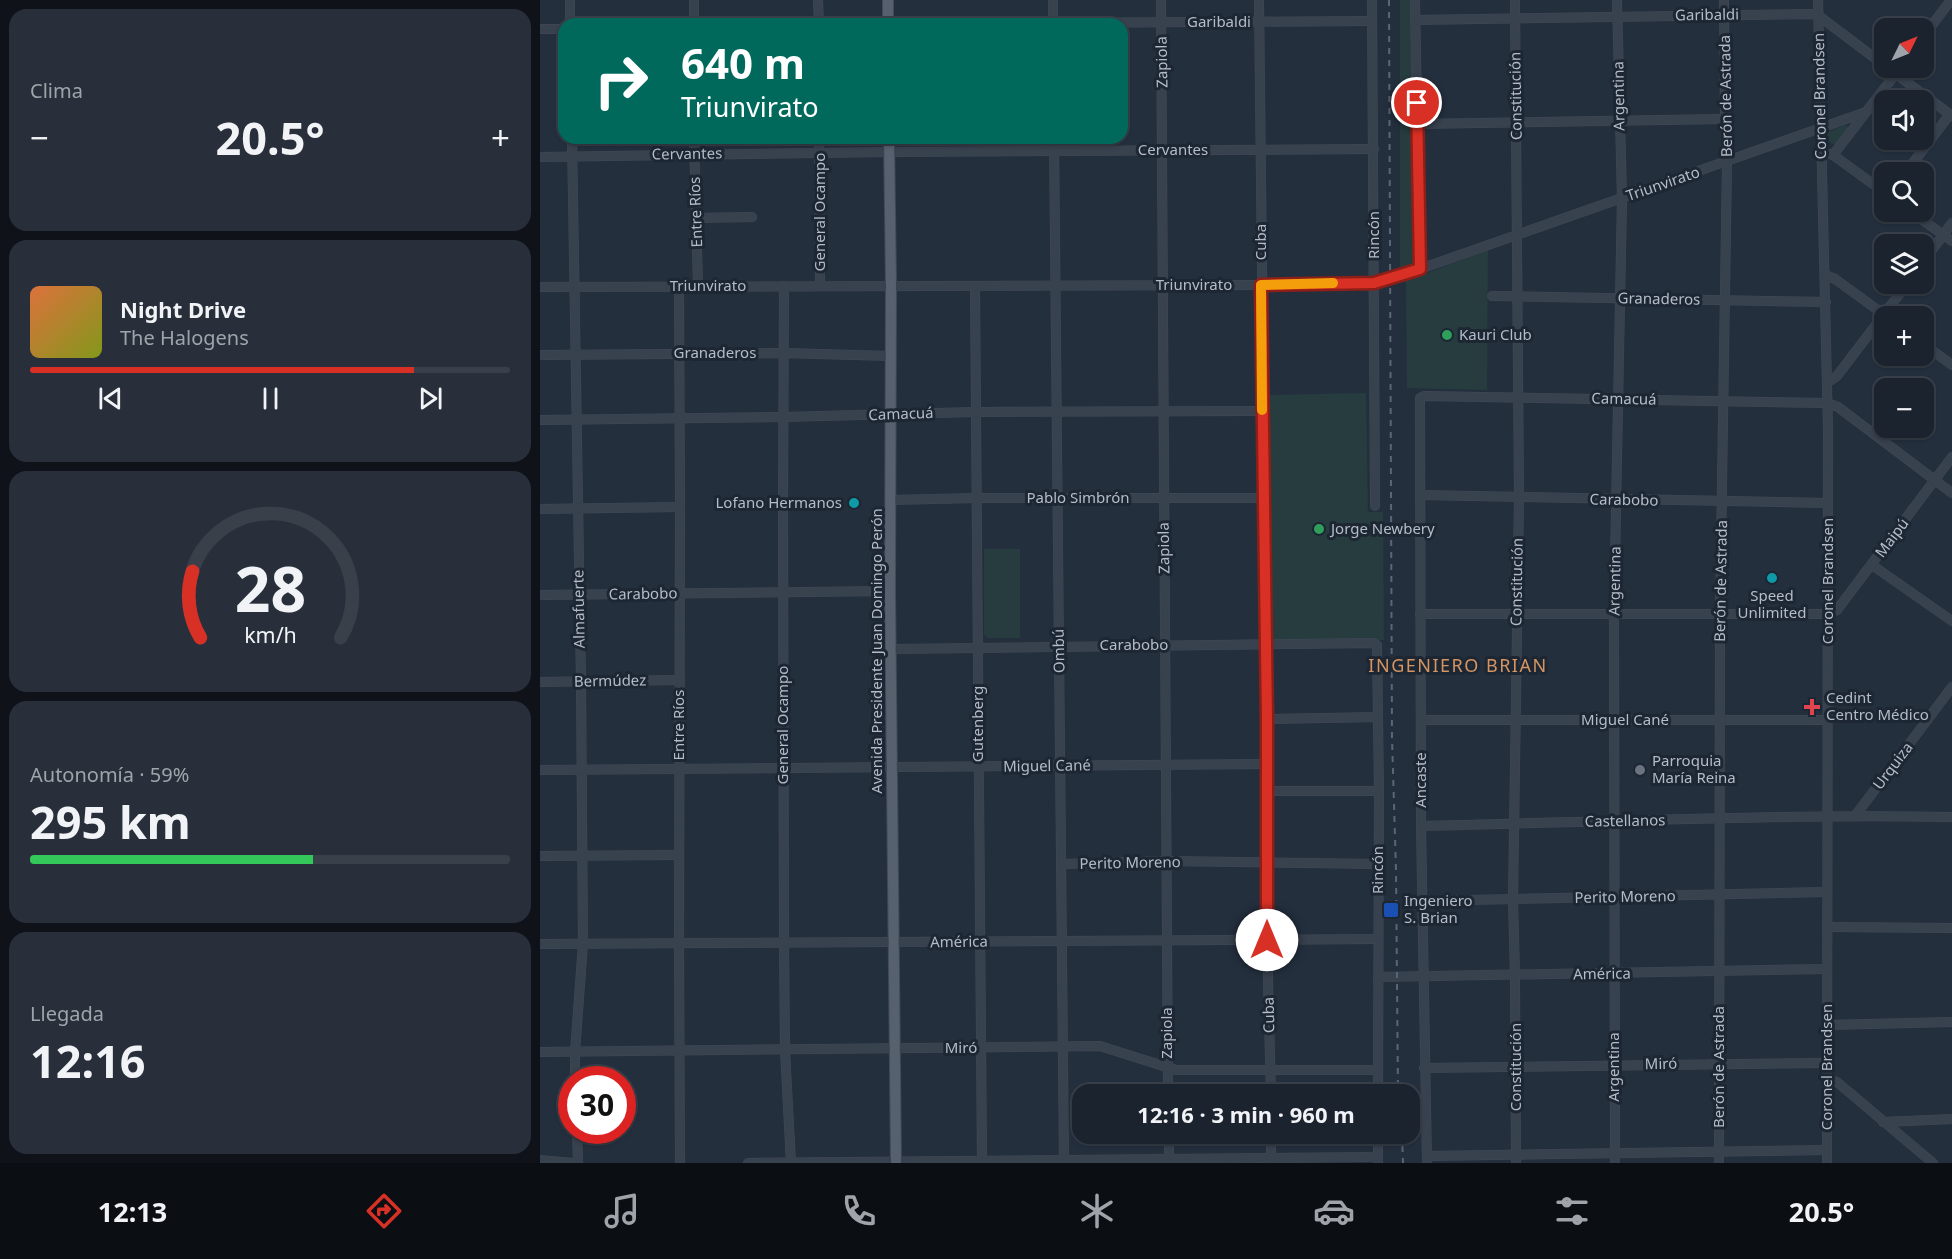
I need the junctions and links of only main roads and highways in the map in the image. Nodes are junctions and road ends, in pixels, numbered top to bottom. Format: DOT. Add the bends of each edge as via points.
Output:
graph roads {
  1 [pos="888,0"];
  2 [pos="886,18"];
  3 [pos="889,144"];
  4 [pos="896,1162"];
  1 -- 2 [label="main road"];
  3 -- 4 [label="main road, Avenida Presidente Juan Domingo Perón"];
}
